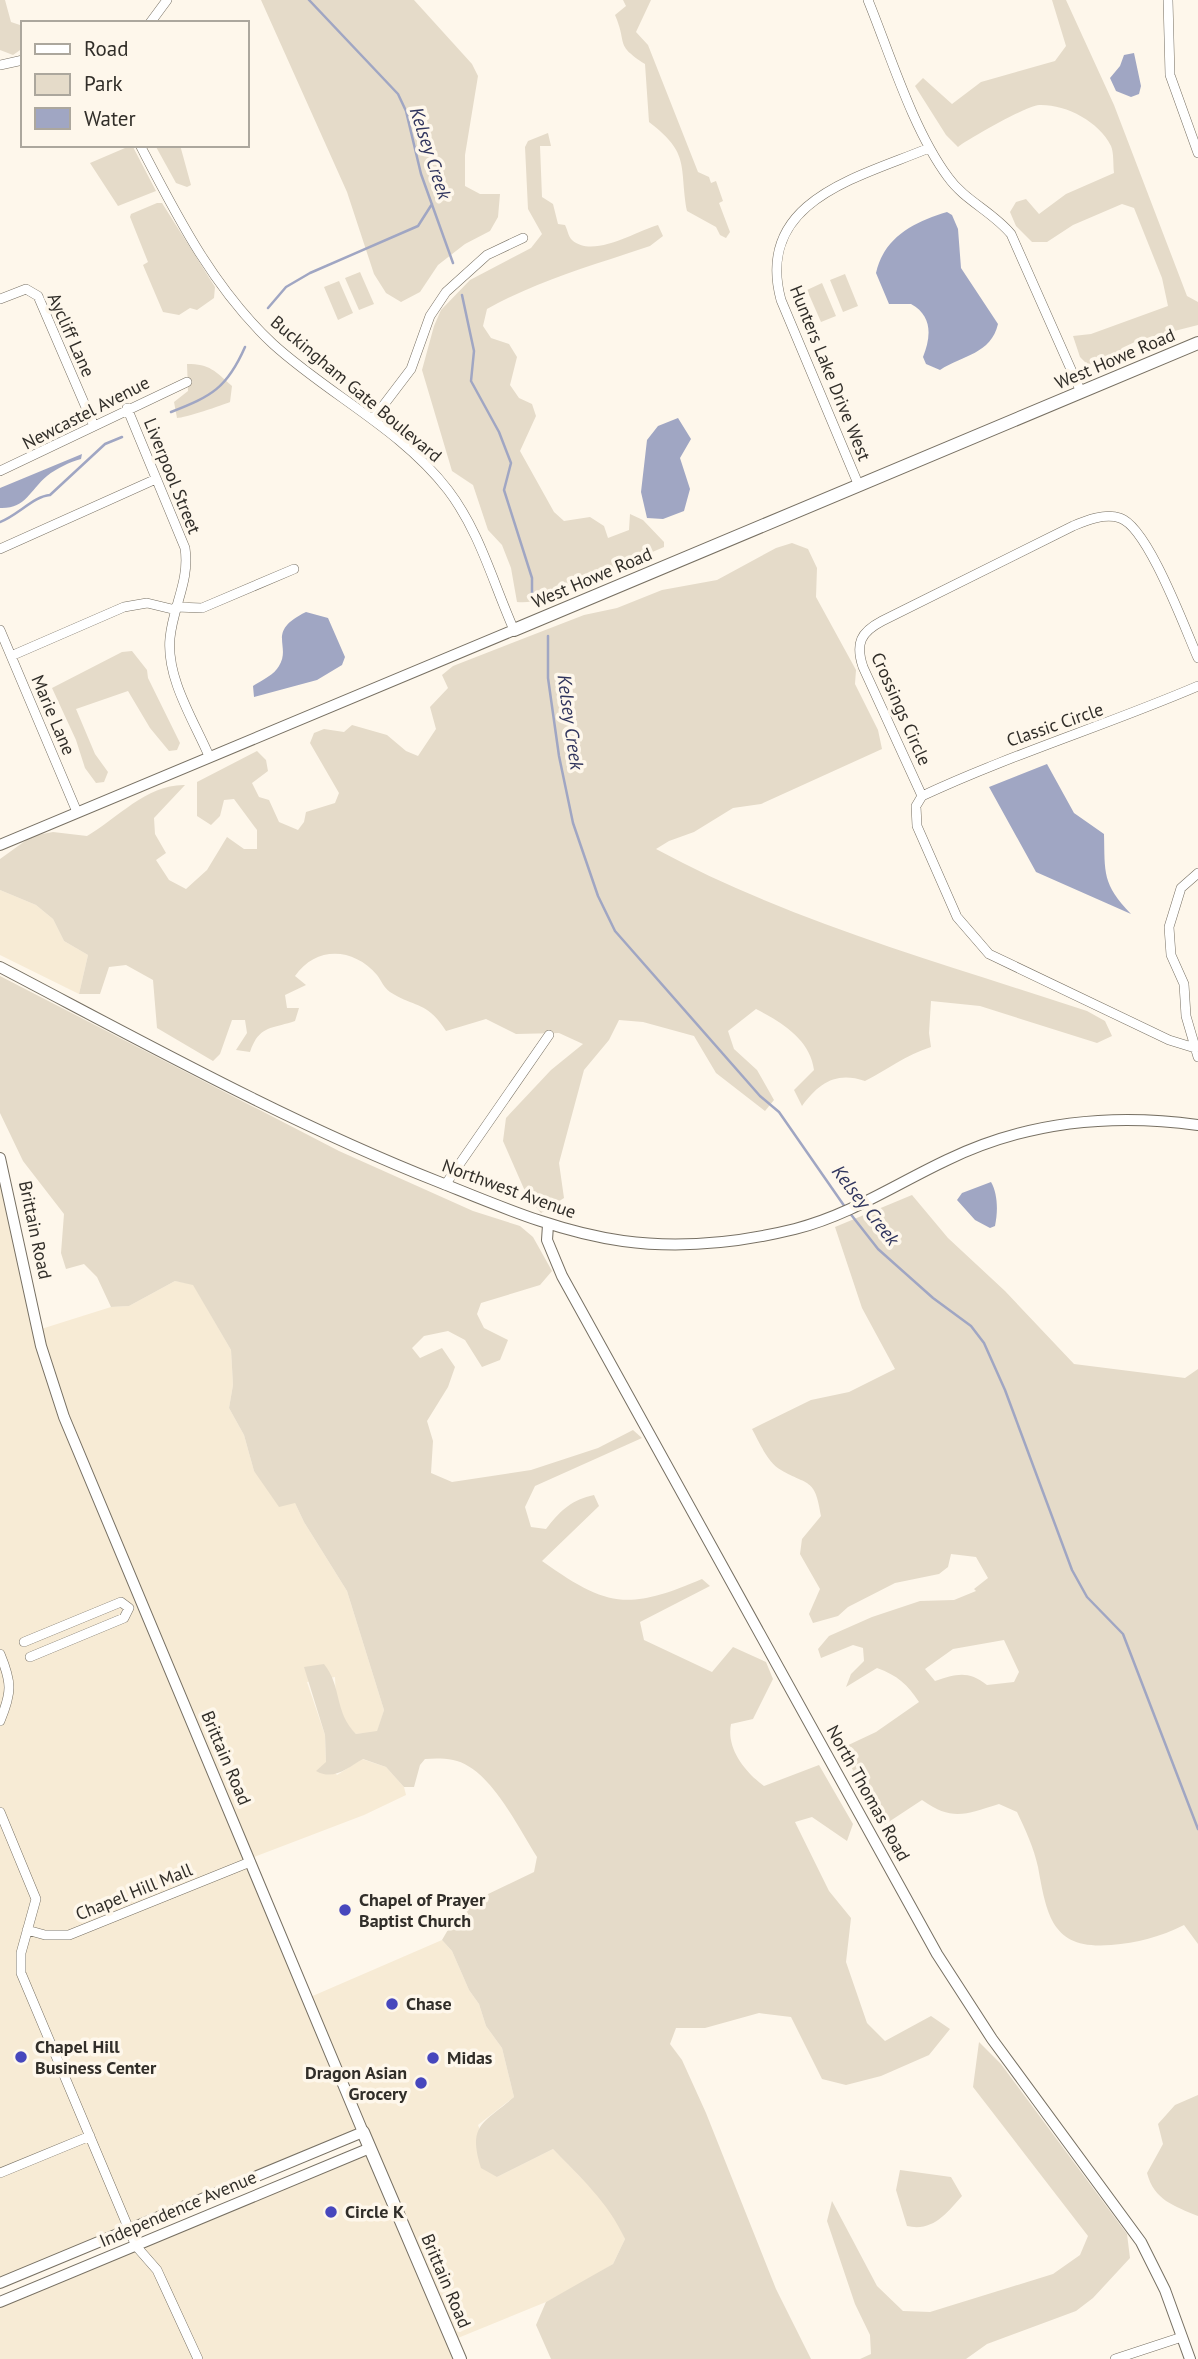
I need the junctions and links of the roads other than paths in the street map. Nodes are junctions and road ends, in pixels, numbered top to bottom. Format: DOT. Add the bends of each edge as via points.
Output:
graph roads {
  1 [pos="868,0"];
  2 [pos="1168,0"];
  3 [pos="163,2"];
  4 [pos="151,21"];
  5 [pos="21,60"];
  6 [pos="0,65"];
  7 [pos="141,147"];
  8 [pos="929,148"];
  9 [pos="1198,153"];
  10 [pos="523,238"];
  11 [pos="0,299"];
  12 [pos="1198,343"];
  13 [pos="187,382"];
  14 [pos="1081,392"];
  15 [pos="127,408"];
  16 [pos="373,419"];
  17 [pos="94,426"];
  18 [pos="0,471"];
  19 [pos="156,479"];
  20 [pos="859,486"];
  21 [pos="0,549"];
  22 [pos="294,569"];
  23 [pos="176,608"];
  24 [pos="0,629"];
  25 [pos="514,630"];
  26 [pos="11,656"];
  27 [pos="1198,658"];
  28 [pos="1198,686"];
  29 [pos="209,756"];
  30 [pos="922,796"];
  31 [pos="78,812"];
  32 [pos="0,845"];
  33 [pos="1198,873"];
  34 [pos="0,967"];
  35 [pos="548,1035"];
  36 [pos="1197,1052"];
  37 [pos="1198,1125"];
  38 [pos="0,1158"];
  39 [pos="445,1185"];
  40 [pos="548,1225"];
  41 [pos="141,1602"];
  42 [pos="129,1608"];
  43 [pos="23,1642"];
  44 [pos="0,1654"];
  45 [pos="30,1657"];
  46 [pos="0,1721"];
  47 [pos="0,1812"];
  48 [pos="250,1862"];
  49 [pos="27,1930"];
  50 [pos="363,2132"];
  51 [pos="90,2136"];
  52 [pos="370,2148"];
  53 [pos="0,2173"];
  54 [pos="128,2229"];
  55 [pos="136,2246"];
  56 [pos="0,2283"];
  57 [pos="0,2302"];
  58 [pos="1182,2337"];
  59 [pos="198,2359"];
  60 [pos="460,2359"];
  61 [pos="1115,2359"];
  62 [pos="1190,2359"];
  1 -- 8 [label="street"];
  2 -- 9 [label="street" via="1170,75"];
  3 -- 4 [label="street"];
  5 -- 6 [label="street"];
  7 -- 16 [label="street, Buckingham Gate Boulevard" via="185,231 250,320 303,369"];
  8 -- 14 [label="street" via="954,184 1012,234"];
  8 -- 20 [label="street, Hunters Lake Drive West" via="814,199 791,223 779,250 776,276 781,300"];
  10 -- 16 [label="street" via="487,255 446,292 430,316 411,369"];
  11 -- 17 [label="street, Aycliff Lane" via="26,289 38,296"];
  12 -- 14 [label="main road, West Howe Road"];
  13 -- 15 [label="street, Newcastel Avenue"];
  14 -- 20 [label="main road, West Howe Road"];
  15 -- 17 [label="street, Newcastel Avenue"];
  15 -- 19 [label="street, Liverpool Street"];
  16 -- 25 [label="street, Buckingham Gate Boulevard" via="423,462 454,499 484,553"];
  17 -- 18 [label="street, Newcastel Avenue"];
  19 -- 21 [label="street"];
  19 -- 23 [label="street, Liverpool Street" via="185,551 187,567"];
  20 -- 25 [label="main road, West Howe Road"];
  22 -- 23 [label="street" via="202,608"];
  23 -- 26 [label="street" via="147,603 124,607"];
  23 -- 29 [label="street, Liverpool Street" via="170,657"];
  24 -- 26 [label="street, Marie Lane"];
  25 -- 29 [label="street, West Howe Road"];
  26 -- 31 [label="street, Marie Lane"];
  27 -- 30 [label="street, Crossings Circle" via="1139,532 1118,517 1095,517 1073,526 882,621 862,635 858,652"];
  28 -- 30 [label="street, Classic Circle"];
  29 -- 31 [label="street, West Howe Road"];
  30 -- 36 [label="street" via="916,806 917,826 957,917 989,954"];
  31 -- 32 [label="street, West Howe Road"];
  33 -- 36 [label="street" via="1181,888 1170,927 1171,955 1184,984 1186,1016"];
  34 -- 39 [label="street, Northwest Avenue" via="317,1131"];
  35 -- 39 [label="street"];
  37 -- 40 [label="street, Northwest Avenue" via="1113,1119 1031,1130 951,1157 844,1212 768,1235 705,1244 620,1241"];
  38 -- 41 [label="street, Brittain Road" via="41,1346"];
  39 -- 40 [label="street, Northwest Avenue"];
  40 -- 58 [label="street, North Thomas Road" via="547,1240 562,1276 937,1954 992,2039 1142,2242"];
  41 -- 42 [label="street"];
  41 -- 48 [label="street, Brittain Road"];
  42 -- 43 [label="street" via="121,1602"];
  42 -- 45 [label="street" via="124,1618"];
  44 -- 46 [label="street" via="11,1681"];
  47 -- 49 [label="street" via="35,1895"];
  48 -- 49 [label="street, Chapel Hill Mall" via="69,1935"];
  48 -- 50 [label="street, Brittain Road"];
  49 -- 51 [label="street" via="21,1973"];
  50 -- 52 [label="main road, Brittain Road"];
  50 -- 54 [label="street, Independence Avenue"];
  51 -- 53 [label="street"];
  51 -- 54 [label="street"];
  52 -- 55 [label="street, Independence Avenue"];
  52 -- 60 [label="main road, Brittain Road"];
  54 -- 55 [label="street"];
  54 -- 56 [label="street, Independence Avenue"];
  55 -- 57 [label="street, Independence Avenue"];
  55 -- 59 [label="street" via="157,2270"];
  58 -- 61 [label="street"];
  58 -- 62 [label="street, North Thomas Road"];
}
